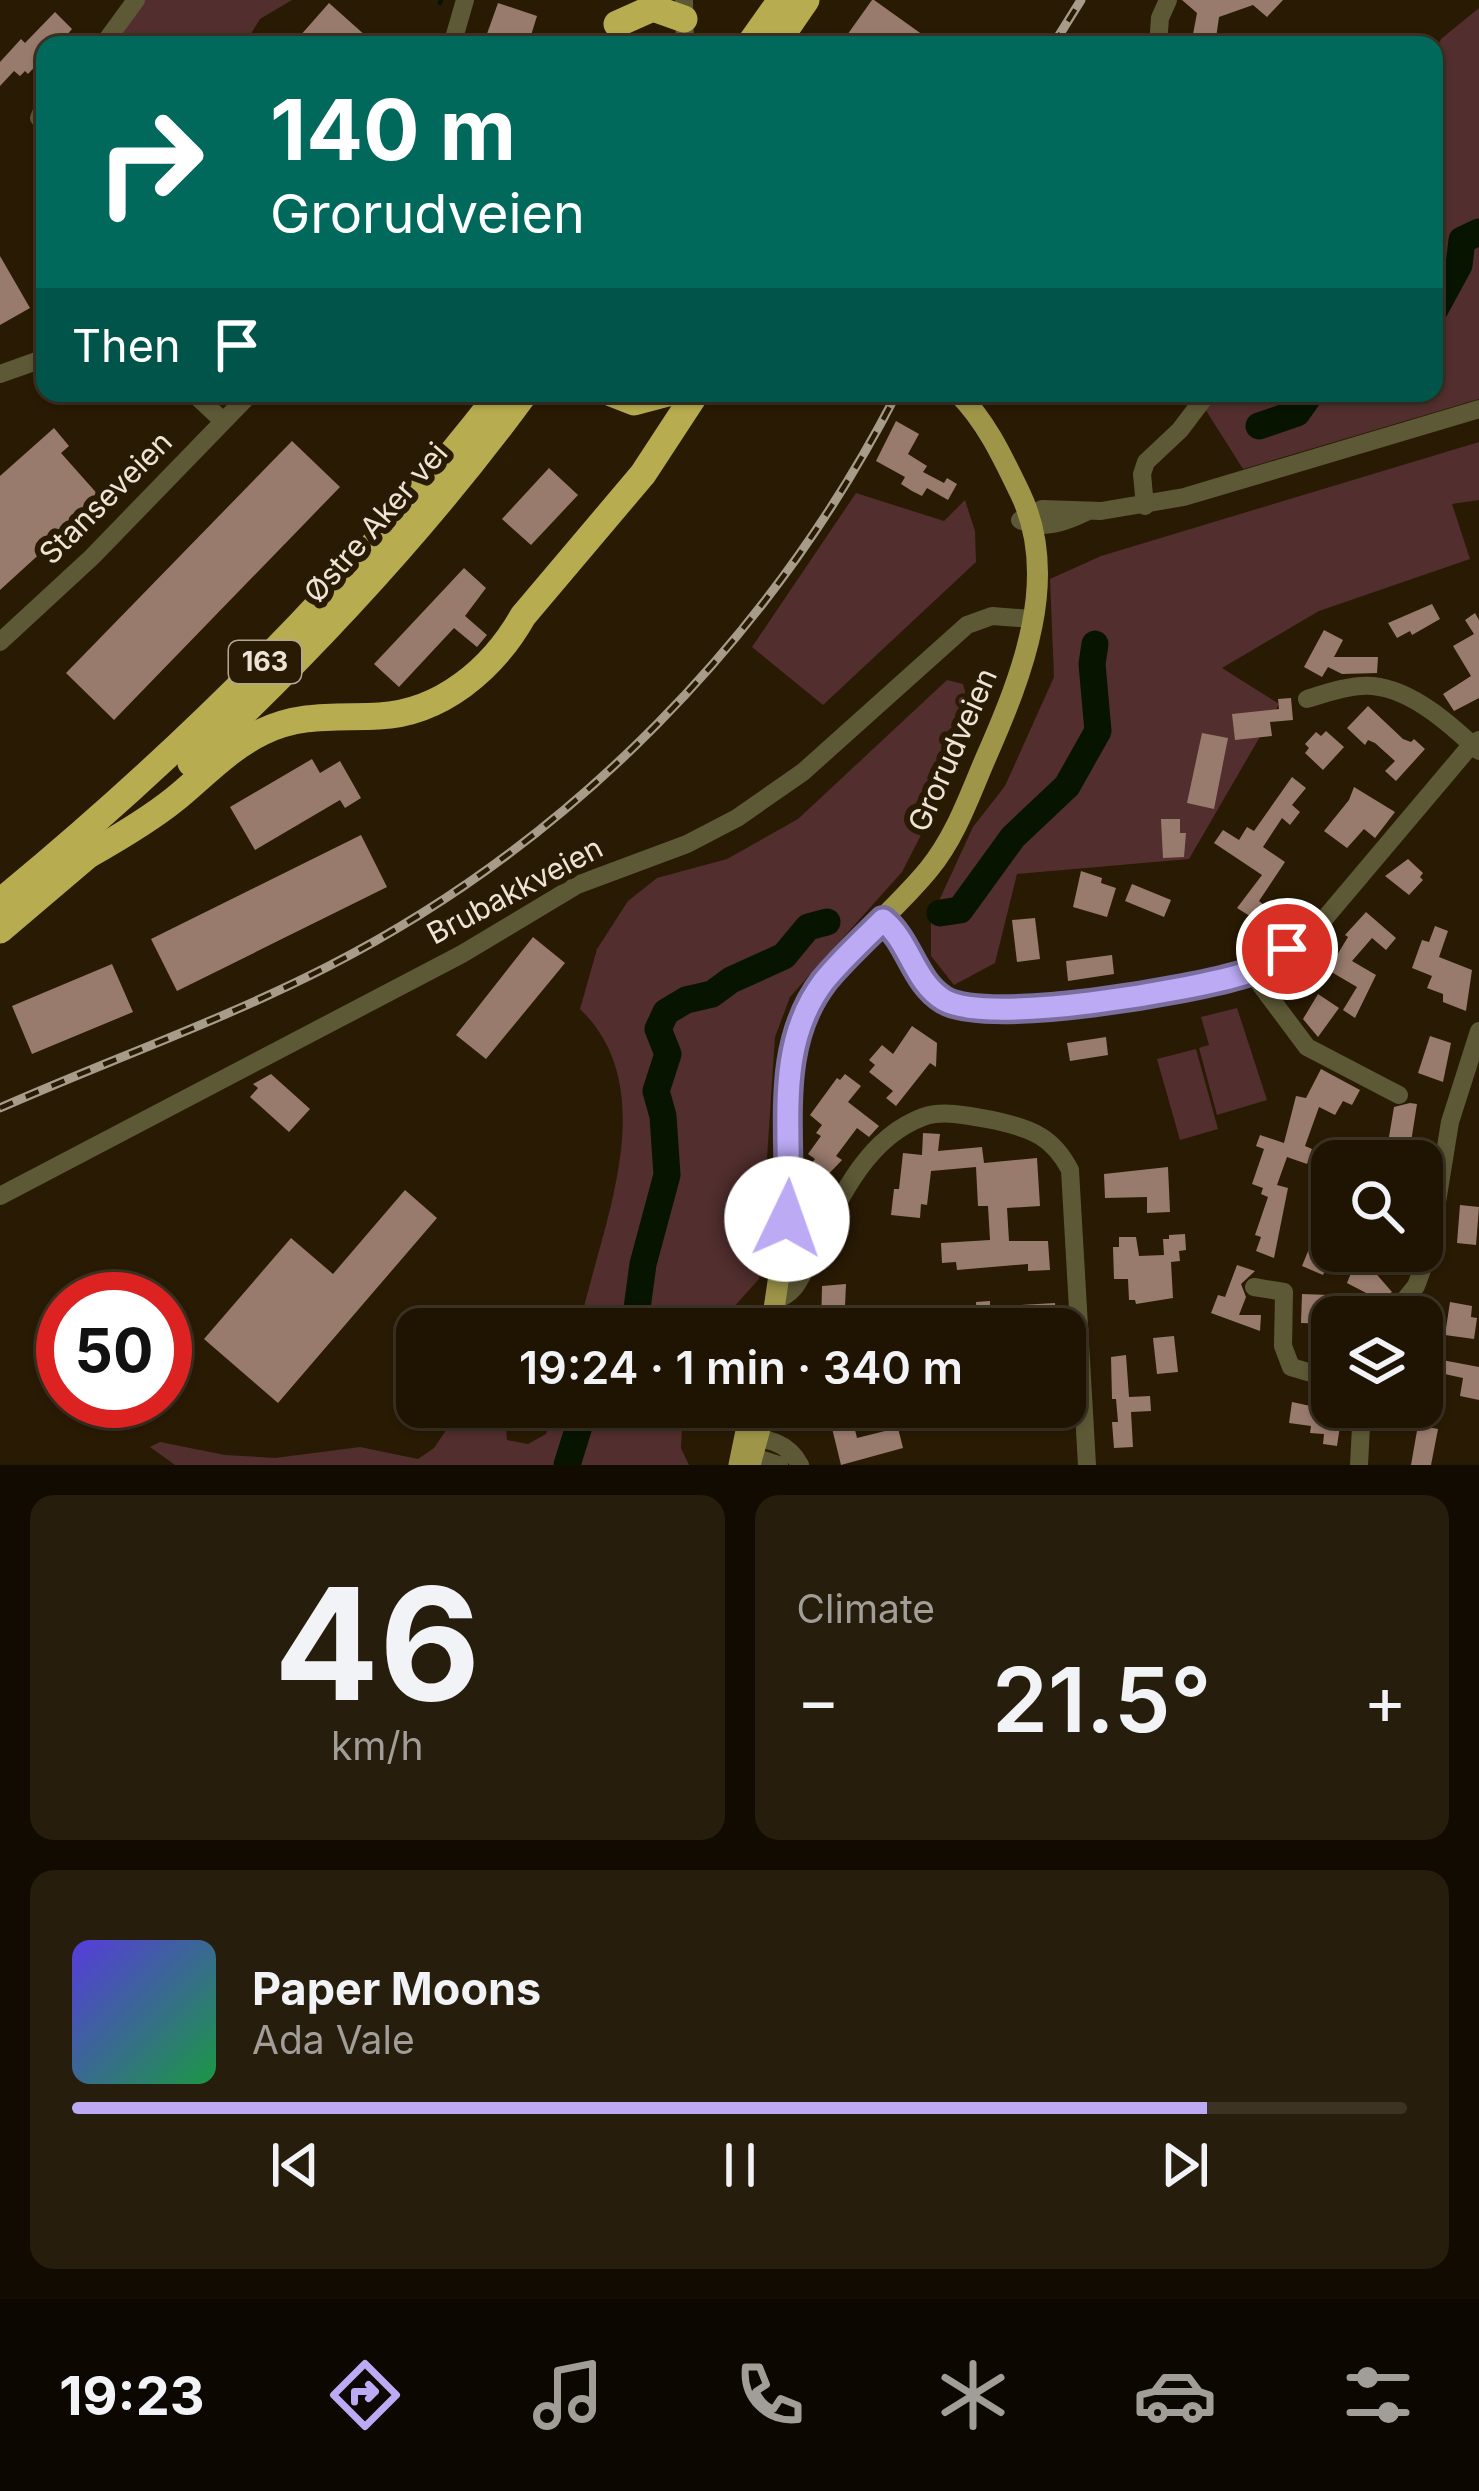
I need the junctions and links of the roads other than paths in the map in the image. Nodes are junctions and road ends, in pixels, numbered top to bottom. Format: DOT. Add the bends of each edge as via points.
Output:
graph roads {
  1 [pos="136,0"];
  2 [pos="465,0"];
  3 [pos="781,0"];
  4 [pos="806,0"];
  5 [pos="1168,0"];
  6 [pos="621,20"];
  7 [pos="684,21"];
  8 [pos="110,36"];
  9 [pos="455,36"];
  10 [pos="755,36"];
  11 [pos="781,36"];
  12 [pos="1159,36"];
  13 [pos="36,361"];
  14 [pos="0,374"];
  15 [pos="203,402"];
  16 [pos="242,402"];
  17 [pos="493,402"];
  18 [pos="518,402"];
  19 [pos="674,402"];
  20 [pos="690,402"];
  21 [pos="965,402"];
  22 [pos="1201,402"];
  23 [pos="1479,410"];
  24 [pos="224,422"];
  25 [pos="614,506"];
  26 [pos="1144,506"];
  27 [pos="1026,512"];
  28 [pos="1033,611"];
  29 [pos="0,642"];
  30 [pos="1306,699"];
  31 [pos="1476,745"];
  32 [pos="90,854"];
  33 [pos="0,902"];
  34 [pos="883,920"];
  35 [pos="0,930"];
  36 [pos="1251,972"];
  37 [pos="1479,1031"];
  38 [pos="1399,1095"];
  39 [pos="0,1196"];
  40 [pos="1253,1287"];
  41 [pos="1408,1296"];
  42 [pos="775,1300"];
  43 [pos="774,1308"];
  44 [pos="1311,1373"];
  45 [pos="1362,1428"];
  46 [pos="749,1454"];
  47 [pos="779,1465"];
  48 [pos="800,1465"];
  49 [pos="1087,1465"];
  50 [pos="1359,1465"];
  1 -- 8 [label="street"];
  2 -- 9 [label="street"];
  3 -- 10 [label="highway"];
  4 -- 11 [label="highway"];
  5 -- 12 [label="street"];
  6 -- 7 [label="highway" via="662,8"];
  13 -- 14 [label="street"];
  15 -- 24 [label="street"];
  16 -- 24 [label="street, Stanseveien"];
  17 -- 33 [label="highway, Østre Aker vei / 163" via="399,518 260,667"];
  18 -- 32 [label="highway, Østre Aker vei / 163" via="370,585"];
  19 -- 25 [label="highway, 163"];
  20 -- 25 [label="highway, 163"];
  21 -- 27 [label="main road, Grorudveien" via="999,446"];
  22 -- 26 [label="street" via="1146,462"];
  23 -- 26 [label="street"];
  24 -- 29 [label="street, Stanseveien"];
  25 -- 32 [label="highway, 163" via="511,638 458,690 414,710 314,716 258,734 157,814"];
  26 -- 27 [label="street"];
  27 -- 28 [label="main road, Grorudveien"];
  28 -- 34 [label="main road, Grorudveien" via="1008,708 953,831"];
  28 -- 39 [label="street, Brubakkveien" via="967,625 803,772 737,818 563,892 461,954"];
  30 -- 31 [label="street" via="1372,686 1404,696"];
  31 -- 36 [label="street" via="1315,930"];
  32 -- 35 [label="highway, Østre Aker vei / 163"];
  34 -- 36 [label="street" via="932,992 960,1007 1002,1011 1137,996"];
  34 -- 42 [label="main road, Grorudveien" via="824,981 792,1047 789,1192"];
  36 -- 38 [label="street" via="1306,1047"];
  37 -- 41 [label="street" via="1450,1121 1429,1251"];
  40 -- 44 [label="street" via="1284,1292 1284,1356"];
  42 -- 43 [label="main road, Grorudveien"];
  42 -- 49 [label="street" via="795,1289 847,1186 883,1141 925,1116 967,1115 1032,1129 1059,1149 1070,1170"];
  45 -- 50 [label="street"];
  46 -- 47 [label="street"];
  46 -- 48 [label="street" via="787,1448"];
}
